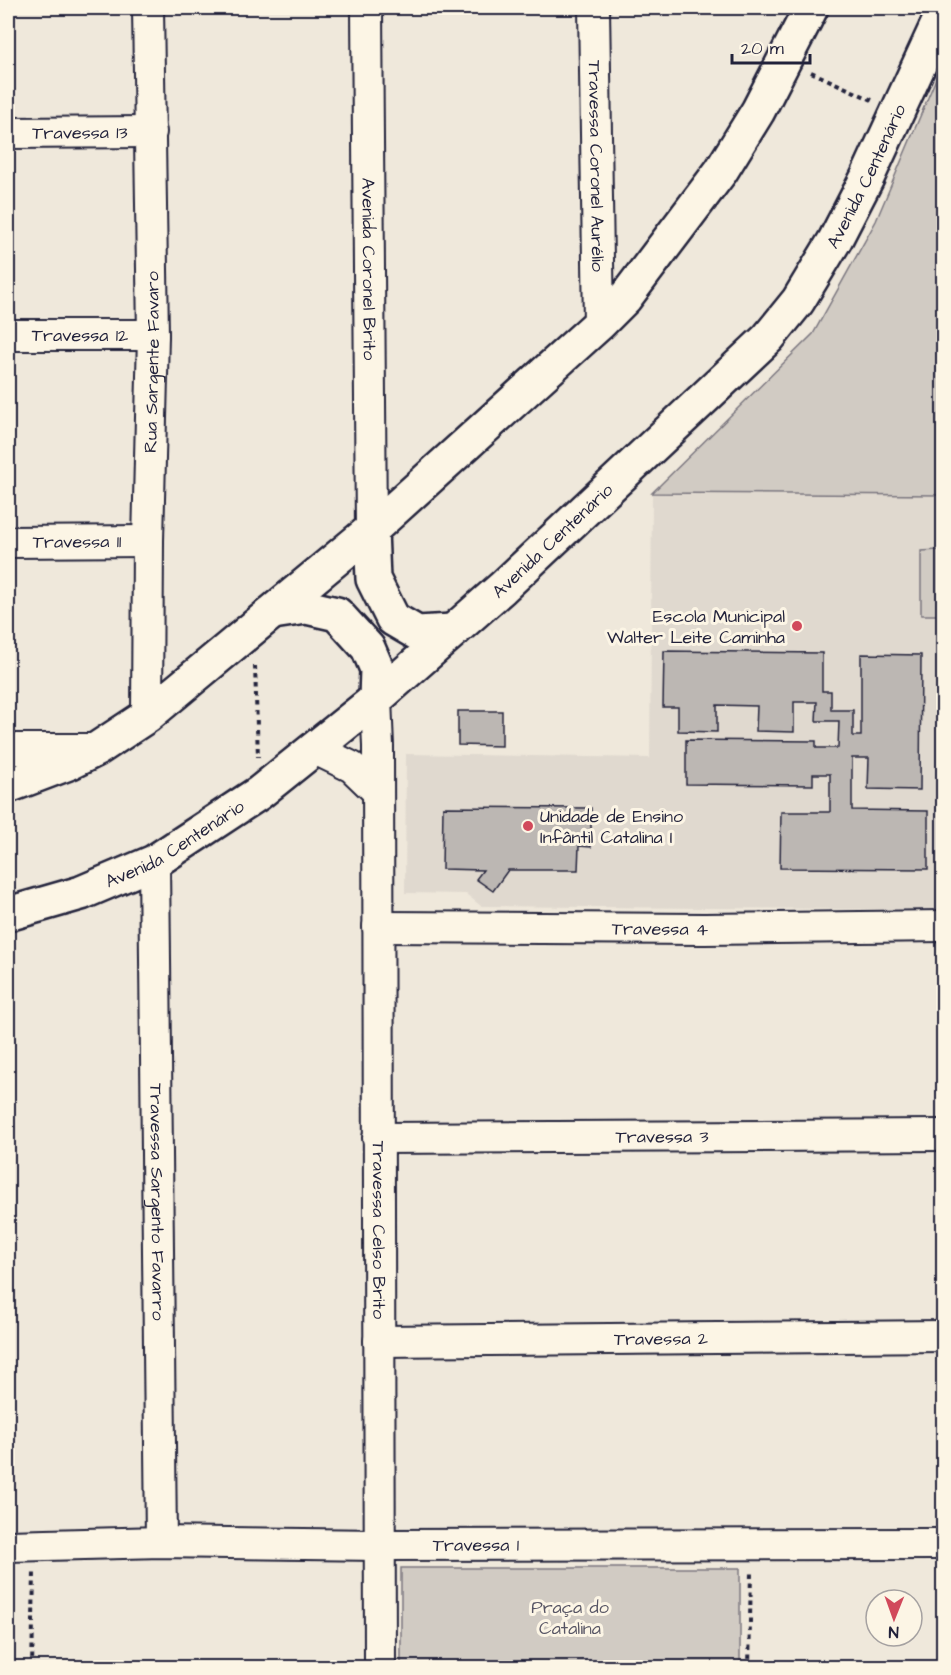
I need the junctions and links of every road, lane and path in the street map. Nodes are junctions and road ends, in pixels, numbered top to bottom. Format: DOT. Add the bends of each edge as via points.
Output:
graph roads {
  1 [pos="148,8"];
  2 [pos="367,8"];
  3 [pos="594,8"];
  4 [pos="807,11"];
  5 [pos="944,11"];
  6 [pos="785,60"];
  7 [pos="897,112"];
  8 [pos="151,132"];
  9 [pos="8,133"];
  10 [pos="599,324"];
  11 [pos="8,335"];
  12 [pos="153,335"];
  13 [pos="371,530"];
  14 [pos="148,541"];
  15 [pos="8,542"];
  16 [pos="273,612"];
  17 [pos="453,631"];
  18 [pos="243,638"];
  19 [pos="376,699"];
  20 [pos="147,716"];
  21 [pos="8,749"];
  22 [pos="97,749"];
  23 [pos="315,749"];
  24 [pos="8,786"];
  25 [pos="377,791"];
  26 [pos="259,794"];
  27 [pos="154,862"];
  28 [pos="8,914"];
  29 [pos="944,926"];
  30 [pos="378,927"];
  31 [pos="944,1135"];
  32 [pos="378,1138"];
  33 [pos="944,1336"];
  34 [pos="379,1341"];
  35 [pos="161,1542"];
  36 [pos="752,1544"];
  37 [pos="944,1544"];
  38 [pos="379,1545"];
  39 [pos="21,1546"];
  40 [pos="32,1668"];
  41 [pos="380,1668"];
  42 [pos="749,1668"];
  1 -- 8 [label="street, Rua Sargente Favaro"];
  2 -- 13 [label="street, Avenida Coronel Brito"];
  3 -- 10 [label="street, Travessa Coronel Aurélio"];
  4 -- 6 [label="main road"];
  5 -- 7 [label="main road, Avenida Centenário"];
  6 -- 7 [label="path"];
  6 -- 10 [label="main road" via="721,171 632,290"];
  7 -- 17 [label="main road, Avenida Centenário" via="835,240 798,301 768,338"];
  8 -- 9 [label="street, Travessa 13"];
  8 -- 12 [label="street, Rua Sargente Favaro"];
  10 -- 13 [label="main road"];
  11 -- 12 [label="street, Travessa 12"];
  12 -- 14 [label="street, Rua Sargente Favaro"];
  13 -- 16 [label="main road"];
  13 -- 17 [label="main road" via="373,579 393,619 417,633"];
  14 -- 15 [label="street, Travessa 11"];
  14 -- 20 [label="street, Rua Sargente Favaro"];
  16 -- 18 [label="main road"];
  16 -- 19 [label="main road" via="306,607 337,614 368,648 377,669"];
  17 -- 19 [label="main road, Avenida Centenário"];
  18 -- 20 [label="main road"];
  18 -- 26 [label="path" via="255,663"];
  19 -- 23 [label="main road, Avenida Centenário"];
  19 -- 25 [label="street, Travessa Celso Brito"];
  20 -- 22 [label="main road"];
  21 -- 22 [label="street"];
  22 -- 24 [label="main road"];
  23 -- 25 [label="street" via="352,767"];
  23 -- 26 [label="main road, Avenida Centenário"];
  25 -- 30 [label="street, Travessa Celso Brito"];
  26 -- 27 [label="main road, Avenida Centenário"];
  27 -- 28 [label="main road, Avenida Centenário" via="81,892"];
  27 -- 35 [label="street, Travessa Sargento Favarro"];
  29 -- 30 [label="street, Travessa 4"];
  30 -- 32 [label="street, Travessa Celso Brito"];
  31 -- 32 [label="street, Travessa 3"];
  32 -- 34 [label="street, Travessa Celso Brito"];
  33 -- 34 [label="street, Travessa 2"];
  34 -- 38 [label="street, Travessa Celso Brito"];
  35 -- 38 [label="street, Travessa 1"];
  35 -- 39 [label="street, Travessa 1"];
  36 -- 37 [label="street, Travessa 1"];
  36 -- 38 [label="street, Travessa 1"];
  36 -- 42 [label="path"];
  38 -- 41 [label="street, Travessa Celso Brito"];
  39 -- 40 [label="path"];
}
